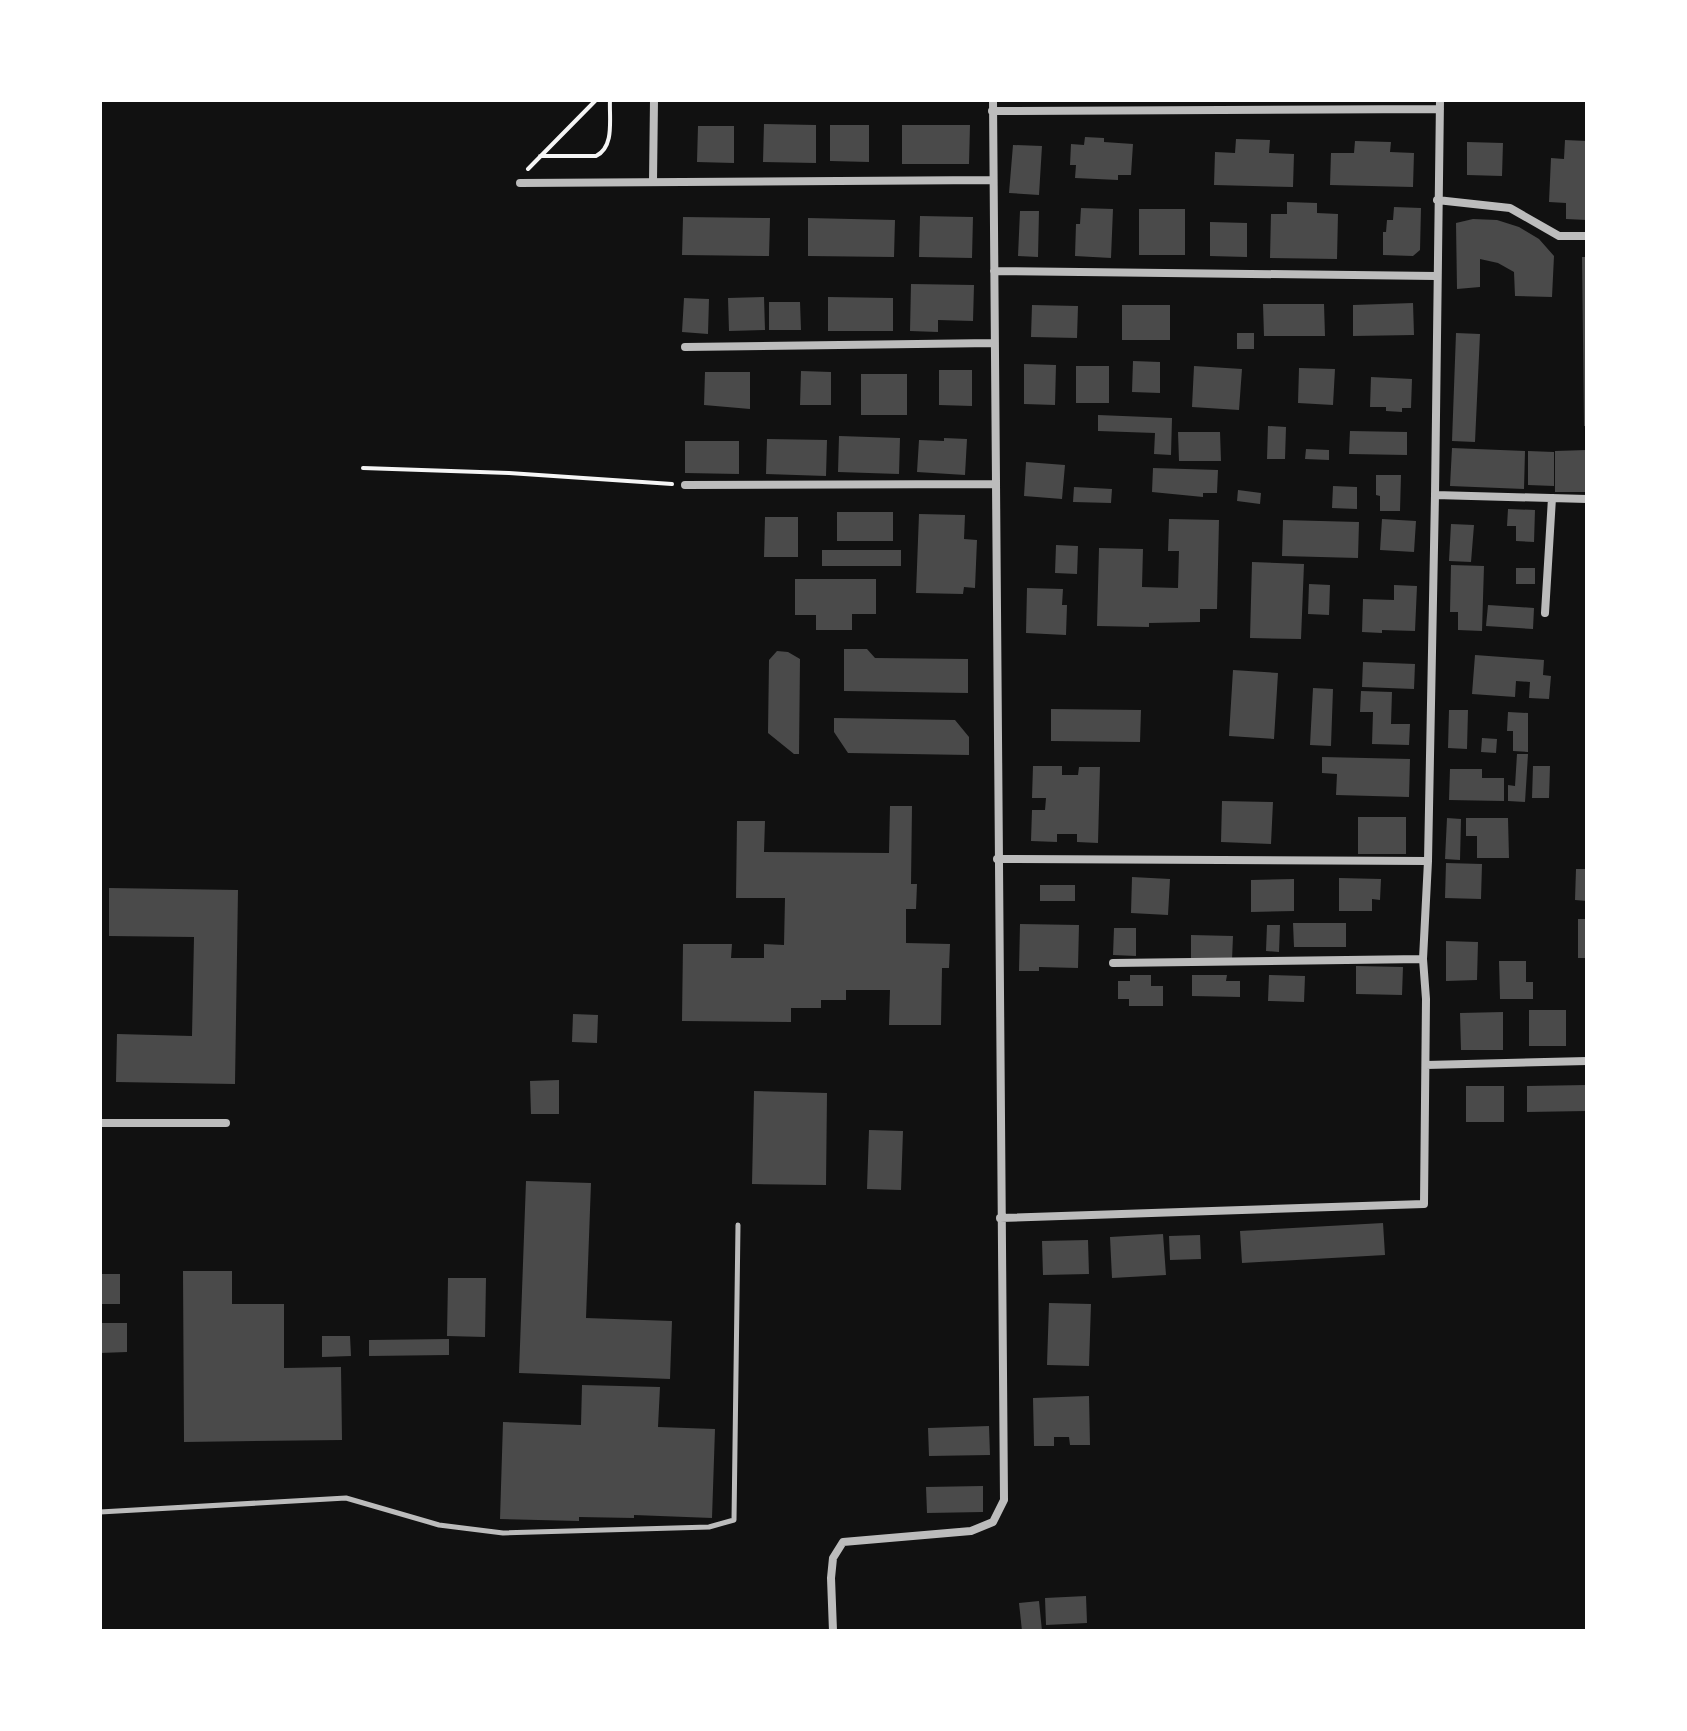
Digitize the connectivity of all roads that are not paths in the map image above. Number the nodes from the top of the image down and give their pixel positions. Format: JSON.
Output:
{"nodes":[{"id":1,"x":654,"y":100,"type":"edge"},
{"id":2,"x":993,"y":100,"type":"edge"},
{"id":3,"x":1440,"y":104,"type":"edge"},
{"id":4,"x":992,"y":111,"type":"junction"},
{"id":5,"x":992,"y":180,"type":"junction"},
{"id":6,"x":653,"y":181,"type":"junction"},
{"id":7,"x":524,"y":183,"type":"road end"},
{"id":8,"x":1437,"y":200,"type":"junction"},
{"id":9,"x":1587,"y":236,"type":"edge"},
{"id":10,"x":994,"y":271,"type":"junction"},
{"id":11,"x":1436,"y":276,"type":"junction"},
{"id":12,"x":994,"y":343,"type":"junction"},
{"id":13,"x":685,"y":347,"type":"dead end"},
{"id":14,"x":995,"y":484,"type":"junction"},
{"id":15,"x":685,"y":485,"type":"road end"},
{"id":16,"x":1435,"y":495,"type":"junction"},
{"id":17,"x":1552,"y":498,"type":"junction"},
{"id":18,"x":1587,"y":499,"type":"edge"},
{"id":19,"x":1545,"y":613,"type":"dead end"},
{"id":20,"x":997,"y":859,"type":"junction"},
{"id":21,"x":1428,"y":861,"type":"junction"},
{"id":22,"x":1423,"y":959,"type":"junction"},
{"id":23,"x":1113,"y":963,"type":"dead end"},
{"id":24,"x":1587,"y":1061,"type":"edge"},
{"id":25,"x":1426,"y":1065,"type":"junction"},
{"id":26,"x":100,"y":1123,"type":"edge"},
{"id":27,"x":226,"y":1123,"type":"dead end"},
{"id":28,"x":1000,"y":1218,"type":"junction"},
{"id":29,"x":738,"y":1225,"type":"dead end"},
{"id":30,"x":100,"y":1512,"type":"edge"},
{"id":31,"x":833,"y":1631,"type":"edge"}],
"edges":[{"from":1,"to":6,"type":"street"},
{"from":2,"to":4,"type":"street"},
{"from":3,"to":4,"type":"street"},
{"from":3,"to":8,"type":"street"},
{"from":4,"to":5,"type":"street"},
{"from":5,"to":6,"type":"street"},
{"from":5,"to":10,"type":"street"},
{"from":6,"to":7,"type":"street"},
{"from":8,"to":9,"type":"street"},
{"from":8,"to":11,"type":"street"},
{"from":10,"to":11,"type":"street"},
{"from":10,"to":12,"type":"street"},
{"from":11,"to":16,"type":"street"},
{"from":12,"to":13,"type":"street"},
{"from":12,"to":14,"type":"street"},
{"from":14,"to":15,"type":"street"},
{"from":14,"to":20,"type":"street"},
{"from":16,"to":17,"type":"street"},
{"from":16,"to":21,"type":"street"},
{"from":17,"to":18,"type":"street"},
{"from":17,"to":19,"type":"street"},
{"from":20,"to":21,"type":"street"},
{"from":20,"to":28,"type":"street"},
{"from":21,"to":22,"type":"street"},
{"from":22,"to":23,"type":"street"},
{"from":22,"to":25,"type":"street"},
{"from":24,"to":25,"type":"street"},
{"from":25,"to":28,"type":"street"},
{"from":26,"to":27,"type":"street"},
{"from":28,"to":31,"type":"street"},
{"from":29,"to":30,"type":"lane"}]}
